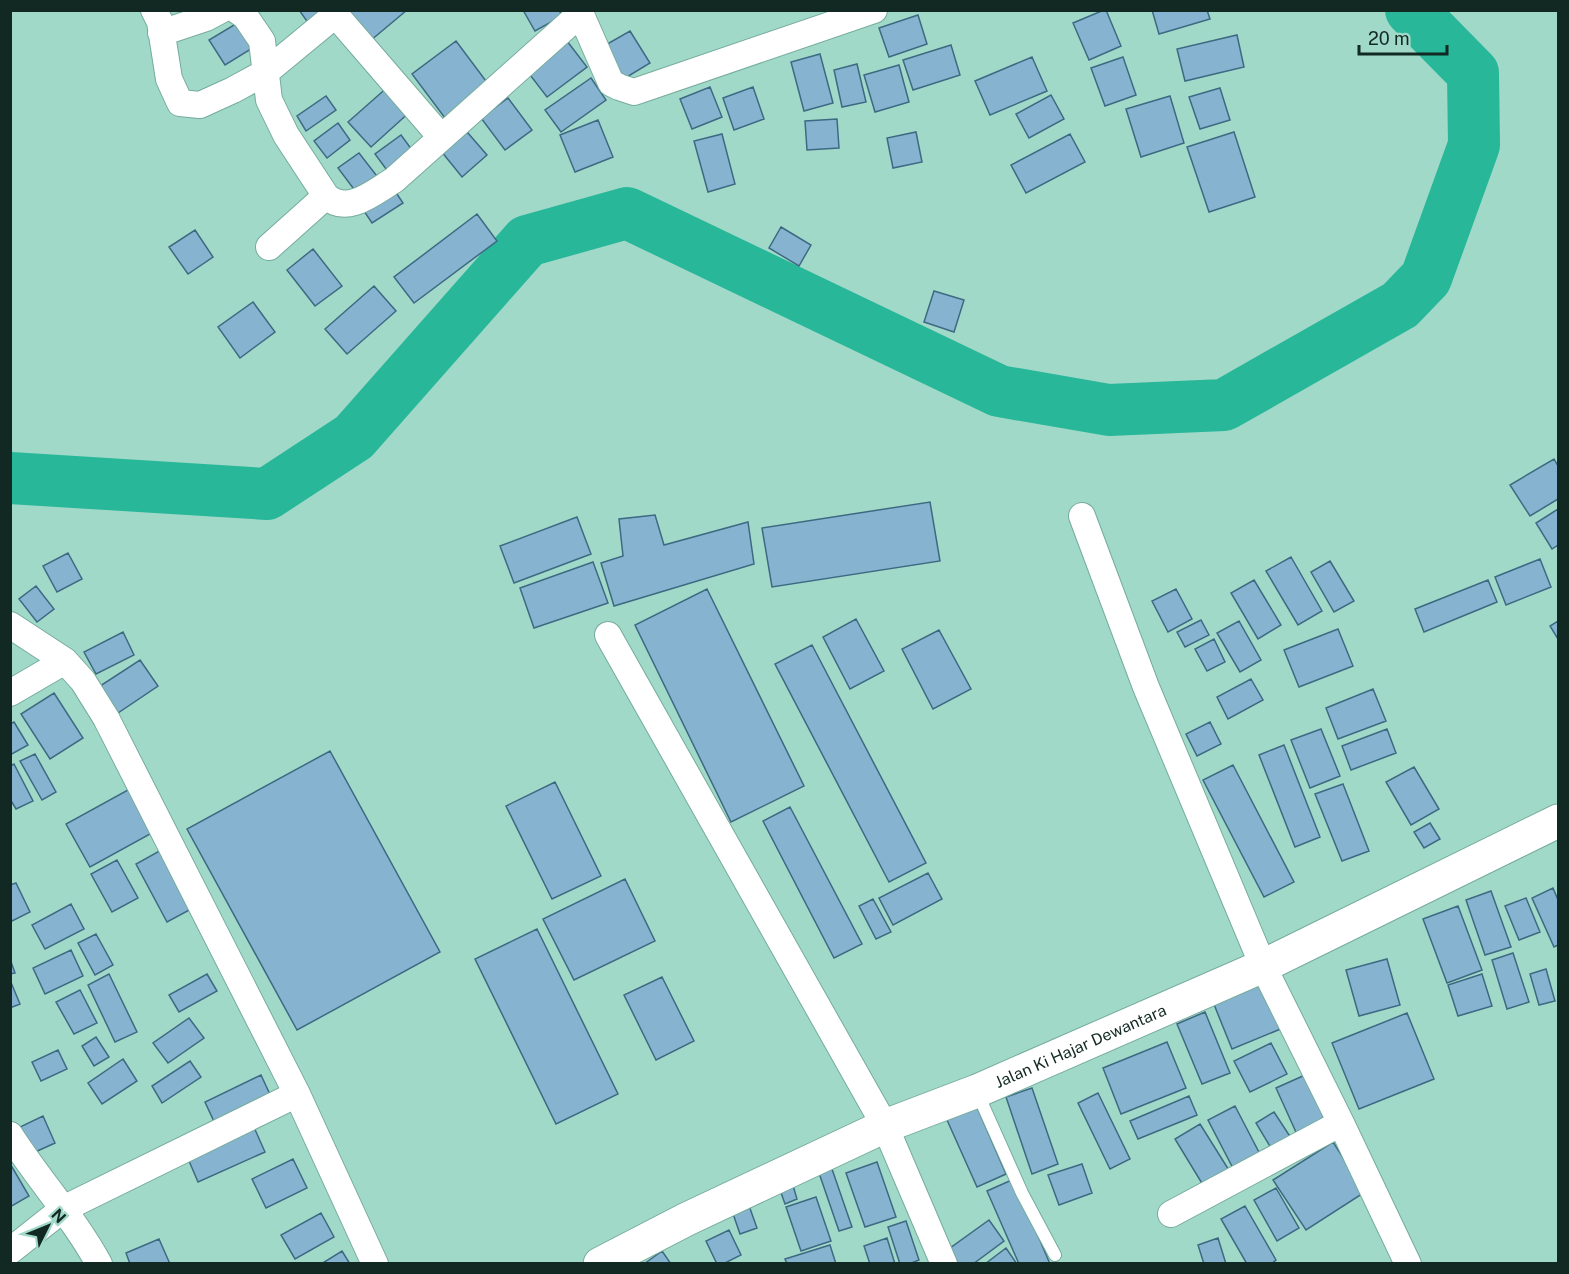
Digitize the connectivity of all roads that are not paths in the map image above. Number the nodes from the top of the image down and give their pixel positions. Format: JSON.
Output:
{"nodes":[{"id":1,"x":221,"y":10,"type":"edge"},
{"id":2,"x":236,"y":10,"type":"edge"},
{"id":3,"x":874,"y":10,"type":"edge"},
{"id":4,"x":579,"y":12,"type":"edge"},
{"id":5,"x":157,"y":22,"type":"edge"},
{"id":6,"x":266,"y":72,"type":"junction"},
{"id":7,"x":441,"y":137,"type":"junction"},
{"id":8,"x":326,"y":196,"type":"junction"},
{"id":9,"x":269,"y":247,"type":"dead end"},
{"id":10,"x":1082,"y":516,"type":"dead end"},
{"id":11,"x":10,"y":625,"type":"edge"},
{"id":12,"x":608,"y":635,"type":"dead end"},
{"id":13,"x":65,"y":661,"type":"junction"},
{"id":14,"x":10,"y":693,"type":"edge"},
{"id":15,"x":1558,"y":821,"type":"edge"},
{"id":16,"x":1263,"y":966,"type":"junction"},
{"id":17,"x":977,"y":1091,"type":"junction"},
{"id":18,"x":297,"y":1094,"type":"junction"},
{"id":19,"x":1341,"y":1123,"type":"junction"},
{"id":20,"x":885,"y":1126,"type":"junction"},
{"id":21,"x":10,"y":1135,"type":"edge"},
{"id":22,"x":63,"y":1209,"type":"junction"},
{"id":23,"x":1171,"y":1214,"type":"dead end"},
{"id":24,"x":10,"y":1251,"type":"edge"},
{"id":25,"x":1055,"y":1255,"type":"dead end"},
{"id":26,"x":99,"y":1263,"type":"edge"},
{"id":27,"x":375,"y":1263,"type":"edge"},
{"id":28,"x":600,"y":1263,"type":"edge"},
{"id":29,"x":944,"y":1263,"type":"edge"},
{"id":30,"x":1408,"y":1263,"type":"edge"}],
"edges":[{"from":1,"to":5,"type":"street"},
{"from":2,"to":6,"type":"street"},
{"from":3,"to":4,"type":"street"},
{"from":4,"to":7,"type":"street"},
{"from":5,"to":6,"type":"street"},
{"from":6,"to":7,"type":"street"},
{"from":6,"to":8,"type":"street"},
{"from":7,"to":8,"type":"street"},
{"from":8,"to":9,"type":"street"},
{"from":10,"to":16,"type":"street"},
{"from":11,"to":13,"type":"street"},
{"from":12,"to":20,"type":"street"},
{"from":13,"to":14,"type":"street"},
{"from":13,"to":18,"type":"street"},
{"from":15,"to":16,"type":"main road","name":"Jalan Ki Hajar Dewantara"},
{"from":16,"to":17,"type":"main road","name":"Jalan Ki Hajar Dewantara"},
{"from":16,"to":19,"type":"street"},
{"from":17,"to":20,"type":"main road","name":"Jalan Ki Hajar Dewantara"},
{"from":17,"to":25,"type":"lane"},
{"from":18,"to":22,"type":"street"},
{"from":18,"to":27,"type":"street"},
{"from":19,"to":23,"type":"street"},
{"from":19,"to":30,"type":"street"},
{"from":20,"to":28,"type":"main road","name":"Jalan Ki Hajar Dewantara"},
{"from":20,"to":29,"type":"street"},
{"from":21,"to":22,"type":"street"},
{"from":22,"to":24,"type":"street"},
{"from":22,"to":26,"type":"street"}]}
